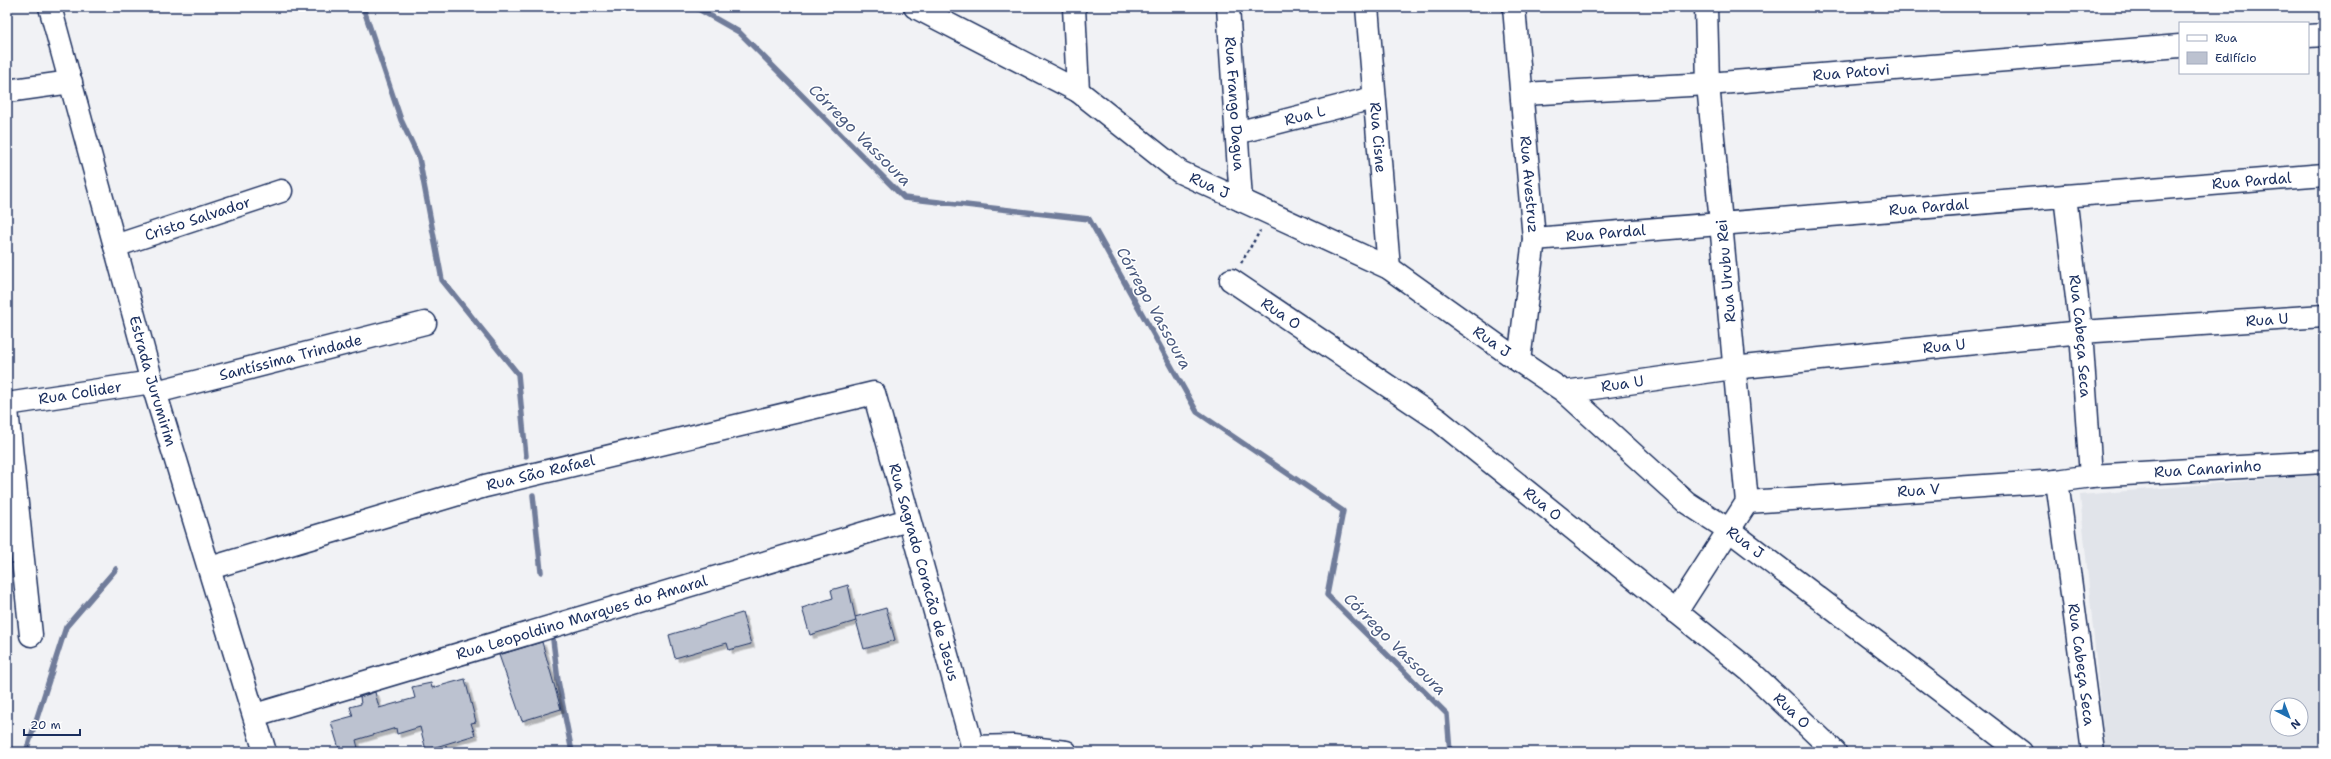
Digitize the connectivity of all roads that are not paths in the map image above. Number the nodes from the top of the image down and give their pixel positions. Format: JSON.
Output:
{"nodes":[{"id":1,"x":50,"y":7,"type":"edge"},
{"id":2,"x":1074,"y":7,"type":"edge"},
{"id":3,"x":1228,"y":7,"type":"edge"},
{"id":4,"x":1367,"y":7,"type":"edge"},
{"id":5,"x":1514,"y":7,"type":"edge"},
{"id":6,"x":1706,"y":7,"type":"edge"},
{"id":7,"x":927,"y":10,"type":"edge"},
{"id":8,"x":2324,"y":35,"type":"edge"},
{"id":9,"x":2309,"y":36,"type":"edge"},
{"id":10,"x":2179,"y":46,"type":"edge"},
{"id":11,"x":71,"y":82,"type":"junction"},
{"id":12,"x":1708,"y":84,"type":"junction"},
{"id":13,"x":7,"y":91,"type":"edge"},
{"id":14,"x":1078,"y":91,"type":"junction"},
{"id":15,"x":1523,"y":94,"type":"junction"},
{"id":16,"x":1373,"y":98,"type":"junction"},
{"id":17,"x":1236,"y":133,"type":"junction"},
{"id":18,"x":2324,"y":175,"type":"edge"},
{"id":19,"x":281,"y":191,"type":"dead end"},
{"id":20,"x":2065,"y":196,"type":"junction"},
{"id":21,"x":1241,"y":200,"type":"junction"},
{"id":22,"x":1722,"y":222,"type":"junction"},
{"id":23,"x":1534,"y":239,"type":"junction"},
{"id":24,"x":115,"y":246,"type":"junction"},
{"id":25,"x":1389,"y":268,"type":"junction"},
{"id":26,"x":1231,"y":280,"type":"road end"},
{"id":27,"x":2324,"y":316,"type":"edge"},
{"id":28,"x":425,"y":323,"type":"dead end"},
{"id":29,"x":2081,"y":332,"type":"junction"},
{"id":30,"x":1519,"y":361,"type":"junction"},
{"id":31,"x":1733,"y":368,"type":"junction"},
{"id":32,"x":154,"y":387,"type":"junction"},
{"id":33,"x":1565,"y":392,"type":"junction"},
{"id":34,"x":874,"y":393,"type":"joint"},
{"id":35,"x":7,"y":404,"type":"edge"},
{"id":36,"x":7,"y":410,"type":"edge"},
{"id":37,"x":2324,"y":462,"type":"edge"},
{"id":38,"x":2091,"y":476,"type":"junction"},
{"id":39,"x":2057,"y":481,"type":"junction"},
{"id":40,"x":1746,"y":502,"type":"junction"},
{"id":41,"x":908,"y":520,"type":"junction"},
{"id":42,"x":1729,"y":530,"type":"junction"},
{"id":43,"x":210,"y":568,"type":"junction"},
{"id":44,"x":1676,"y":612,"type":"junction"},
{"id":45,"x":31,"y":635,"type":"dead end"},
{"id":46,"x":255,"y":715,"type":"junction"},
{"id":47,"x":973,"y":750,"type":"edge"},
{"id":48,"x":265,"y":752,"type":"edge"},
{"id":49,"x":1066,"y":752,"type":"edge"},
{"id":50,"x":1836,"y":752,"type":"edge"},
{"id":51,"x":2021,"y":752,"type":"edge"},
{"id":52,"x":2092,"y":752,"type":"edge"}],
"edges":[{"from":1,"to":11,"type":"street","name":"Estrada Jurumirim"},
{"from":2,"to":14,"type":"street"},
{"from":3,"to":17,"type":"street","name":"Rua Frango Dagua"},
{"from":4,"to":16,"type":"street","name":"Rua Cisne"},
{"from":5,"to":15,"type":"street","name":"Rua Avestruz"},
{"from":6,"to":12,"type":"street","name":"Rua Urubu Rei"},
{"from":7,"to":14,"type":"street","name":"Rua J"},
{"from":8,"to":9,"type":"street"},
{"from":10,"to":12,"type":"street","name":"Rua Patovi"},
{"from":11,"to":13,"type":"street"},
{"from":11,"to":24,"type":"street","name":"Estrada Jurumirim"},
{"from":12,"to":15,"type":"street","name":"Rua Patovi"},
{"from":12,"to":22,"type":"street","name":"Rua Urubu Rei"},
{"from":14,"to":21,"type":"street","name":"Rua J"},
{"from":15,"to":23,"type":"street","name":"Rua Avestruz"},
{"from":16,"to":17,"type":"street","name":"Rua L"},
{"from":16,"to":25,"type":"street","name":"Rua Cisne"},
{"from":17,"to":21,"type":"street","name":"Rua Frango Dagua"},
{"from":18,"to":20,"type":"street","name":"Rua Pardal"},
{"from":19,"to":24,"type":"street","name":"Cristo Salvador"},
{"from":20,"to":22,"type":"street","name":"Rua Pardal"},
{"from":20,"to":29,"type":"street","name":"Rua Cabeça Seca"},
{"from":21,"to":25,"type":"street","name":"Rua J"},
{"from":22,"to":23,"type":"street","name":"Rua Pardal"},
{"from":22,"to":31,"type":"street","name":"Rua Urubu Rei"},
{"from":23,"to":30,"type":"street","name":"Rua Avestruz"},
{"from":24,"to":32,"type":"street","name":"Estrada Jurumirim"},
{"from":25,"to":30,"type":"street","name":"Rua J"},
{"from":26,"to":44,"type":"street","name":"Rua O"},
{"from":27,"to":29,"type":"street","name":"Rua U"},
{"from":28,"to":32,"type":"street","name":"Santíssima Trindade"},
{"from":29,"to":31,"type":"street","name":"Rua U"},
{"from":29,"to":38,"type":"street","name":"Rua Cabeça Seca"},
{"from":30,"to":33,"type":"street","name":"Rua J"},
{"from":31,"to":33,"type":"street","name":"Rua U"},
{"from":31,"to":40,"type":"street","name":"Rua Urubu Rei"},
{"from":32,"to":35,"type":"street","name":"Rua Colider"},
{"from":32,"to":43,"type":"street","name":"Estrada Jurumirim"},
{"from":33,"to":42,"type":"street","name":"Rua J"},
{"from":34,"to":41,"type":"street","name":"Rua Sagrado Coracão de Jesus"},
{"from":34,"to":43,"type":"street","name":"Rua São Rafael"},
{"from":36,"to":45,"type":"street"},
{"from":37,"to":38,"type":"street","name":"Rua Canarinho"},
{"from":38,"to":39,"type":"street","name":"Rua V"},
{"from":39,"to":40,"type":"street","name":"Rua V"},
{"from":39,"to":52,"type":"street","name":"Rua Cabeça Seca"},
{"from":40,"to":42,"type":"street"},
{"from":41,"to":46,"type":"street","name":"Rua Leopoldino Marques do Amaral"},
{"from":41,"to":47,"type":"street","name":"Rua Sagrado Coracão de Jesus"},
{"from":42,"to":44,"type":"street"},
{"from":42,"to":51,"type":"street","name":"Rua J"},
{"from":43,"to":46,"type":"street","name":"Estrada Jurumirim"},
{"from":44,"to":50,"type":"street","name":"Rua O"},
{"from":46,"to":48,"type":"street","name":"Estrada Jurumirim"},
{"from":47,"to":49,"type":"street"}]}
